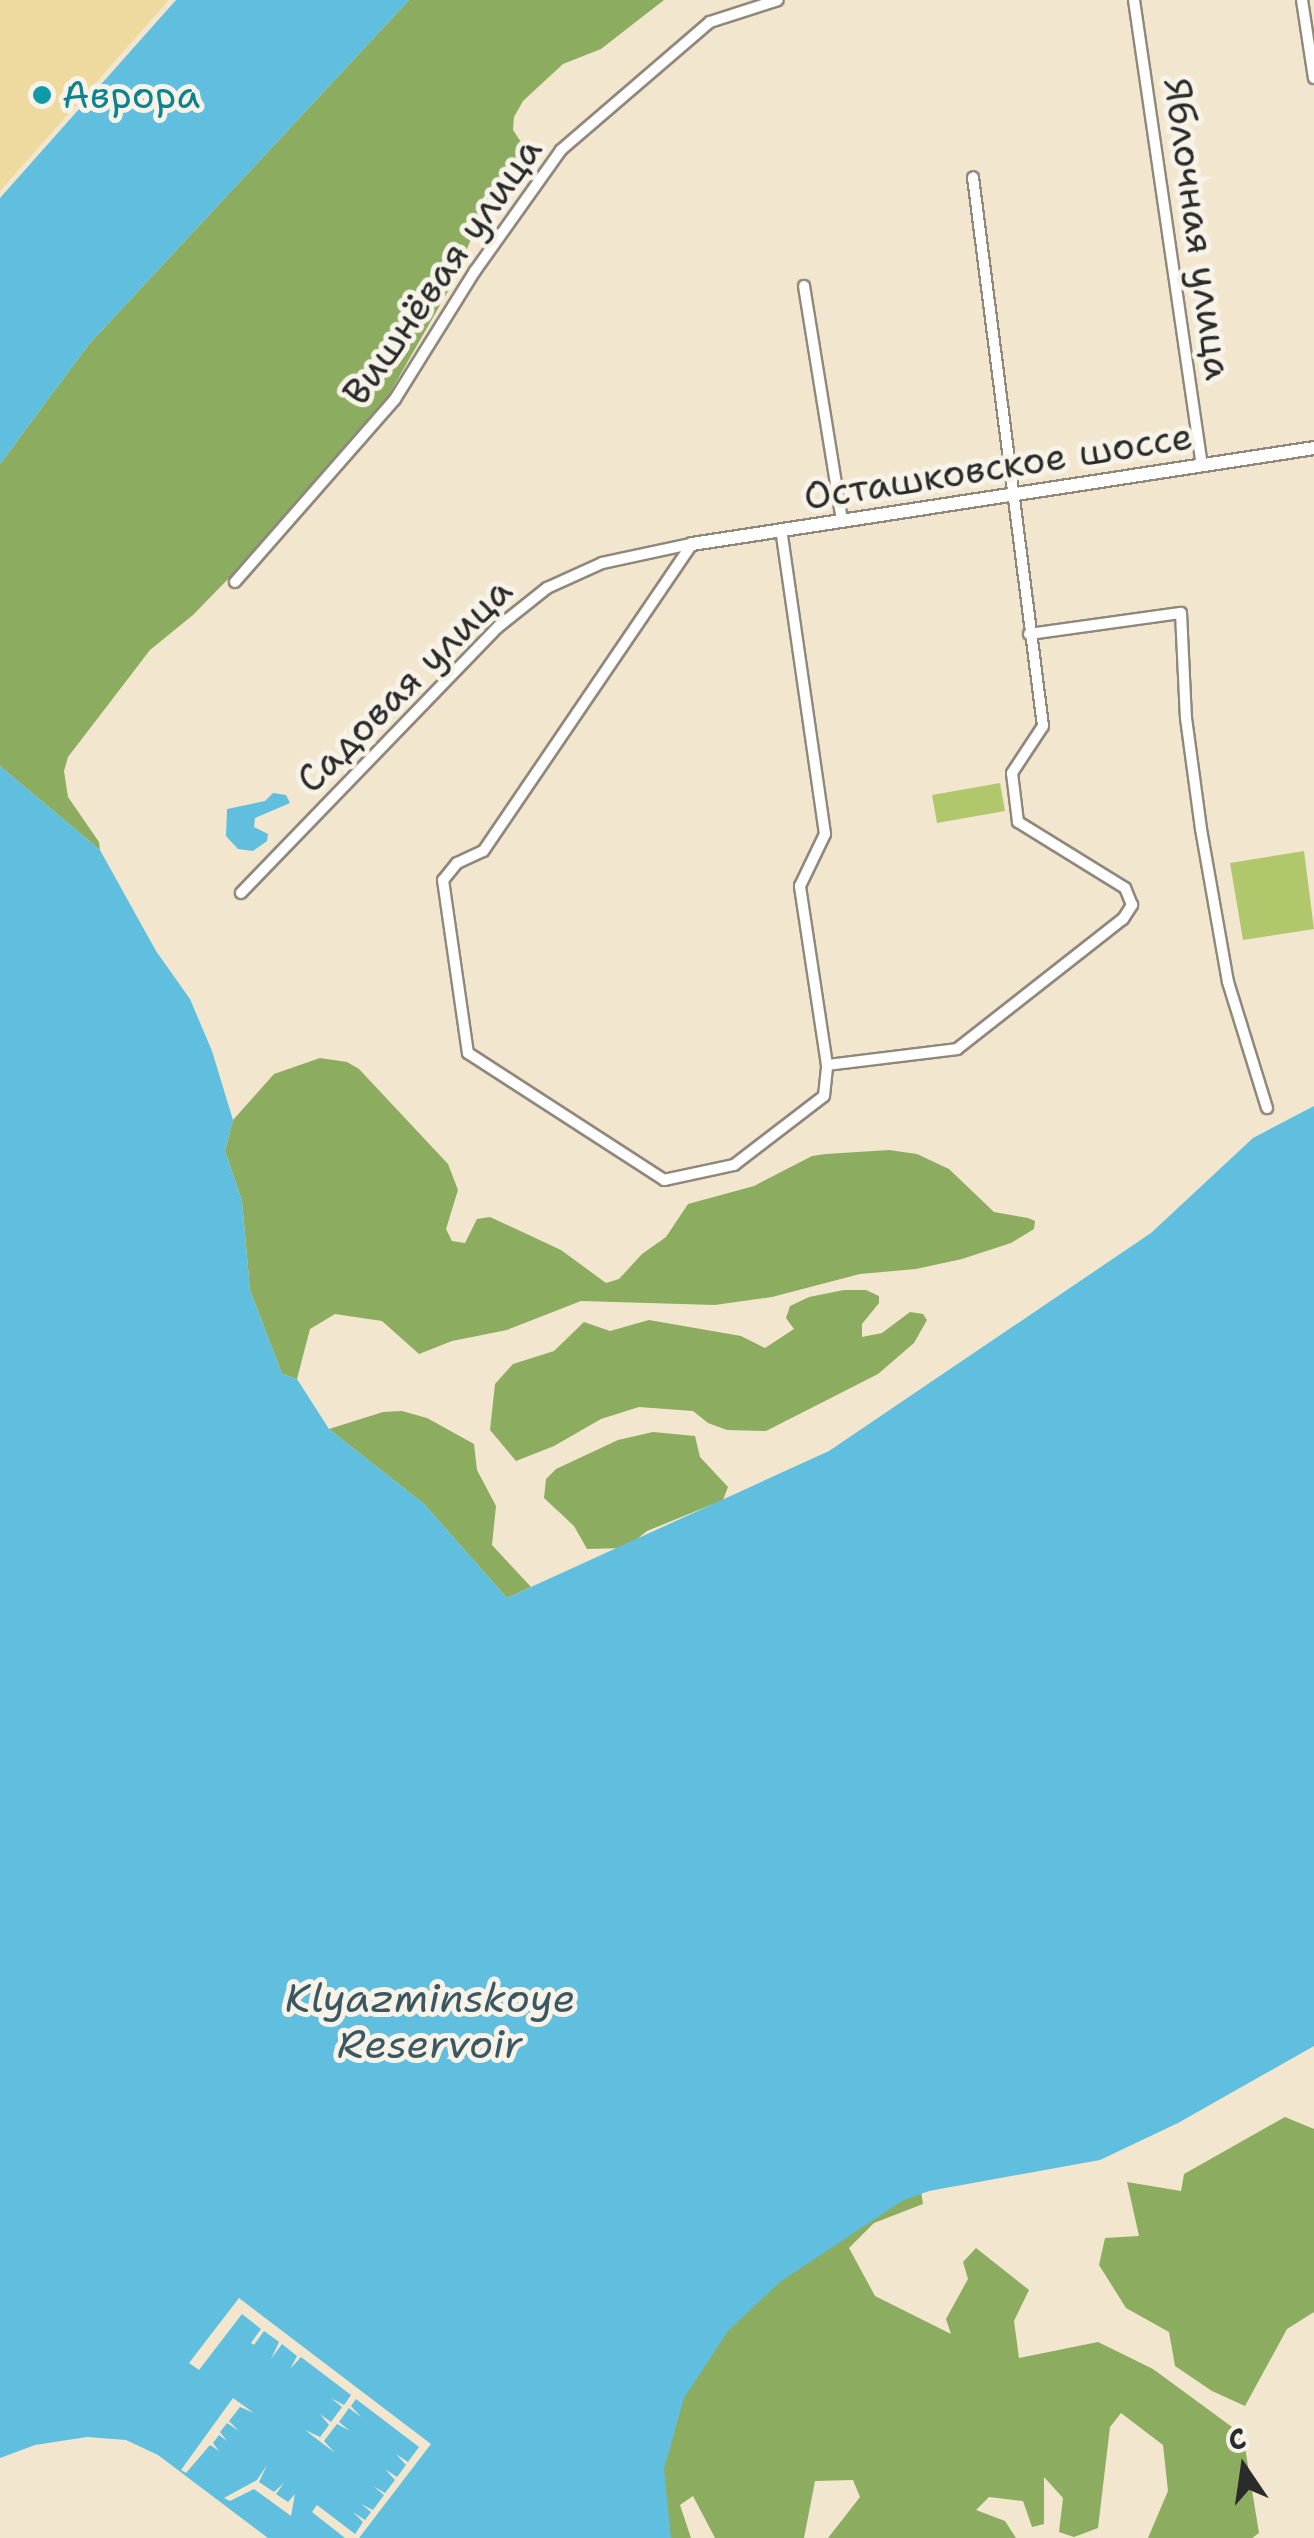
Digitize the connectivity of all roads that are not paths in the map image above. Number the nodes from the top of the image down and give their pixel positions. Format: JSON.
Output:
{"nodes":[{"id":1,"x":778,"y":0,"type":"edge"},
{"id":2,"x":1134,"y":0,"type":"edge"},
{"id":3,"x":1302,"y":0,"type":"edge"},
{"id":4,"x":1314,"y":78,"type":"edge"},
{"id":5,"x":974,"y":177,"type":"dead end"},
{"id":6,"x":804,"y":286,"type":"dead end"},
{"id":7,"x":1314,"y":448,"type":"edge"},
{"id":8,"x":1202,"y":466,"type":"junction"},
{"id":9,"x":1012,"y":496,"type":"junction"},
{"id":10,"x":842,"y":521,"type":"junction"},
{"id":11,"x":781,"y":529,"type":"junction"},
{"id":12,"x":692,"y":544,"type":"junction"},
{"id":13,"x":235,"y":582,"type":"dead end"},
{"id":14,"x":1029,"y":634,"type":"junction"},
{"id":15,"x":240,"y":893,"type":"dead end"},
{"id":16,"x":826,"y":1065,"type":"junction"},
{"id":17,"x":1267,"y":1108,"type":"dead end"}],
"edges":[{"from":1,"to":13,"type":"street","name":"Вишнёвая улица"},
{"from":2,"to":8,"type":"street","name":"Яблочная улица"},
{"from":3,"to":4,"type":"street"},
{"from":5,"to":9,"type":"street"},
{"from":6,"to":10,"type":"street"},
{"from":7,"to":8,"type":"street","name":"Осташковское шоссе"},
{"from":8,"to":9,"type":"street","name":"Осташковское шоссе"},
{"from":9,"to":10,"type":"street","name":"Осташковское шоссе"},
{"from":9,"to":14,"type":"street"},
{"from":10,"to":11,"type":"street","name":"Осташковское шоссе"},
{"from":11,"to":12,"type":"street","name":"Осташковское шоссе"},
{"from":11,"to":16,"type":"street"},
{"from":12,"to":15,"type":"street","name":"Садовая улица"},
{"from":12,"to":16,"type":"street"},
{"from":14,"to":16,"type":"street"},
{"from":14,"to":17,"type":"street"}]}
